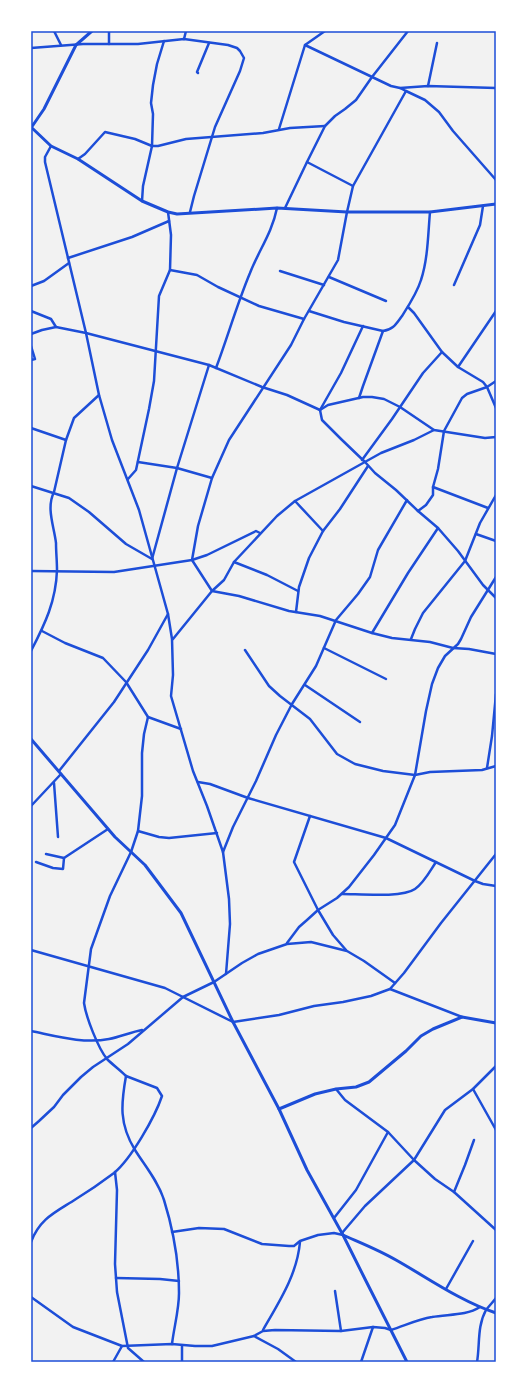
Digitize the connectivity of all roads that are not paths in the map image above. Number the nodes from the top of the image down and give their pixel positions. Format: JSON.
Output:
{"nodes":[{"id":1,"x":54,"y":31,"type":"edge"},
{"id":2,"x":92,"y":31,"type":"edge"},
{"id":3,"x":109,"y":31,"type":"edge"},
{"id":4,"x":186,"y":31,"type":"edge"},
{"id":5,"x":325,"y":31,"type":"edge"},
{"id":6,"x":408,"y":31,"type":"edge"},
{"id":7,"x":184,"y":39,"type":"junction"},
{"id":8,"x":164,"y":41,"type":"junction"},
{"id":9,"x":209,"y":43,"type":"junction"},
{"id":10,"x":437,"y":43,"type":"dead end"},
{"id":11,"x":62,"y":45,"type":"junction"},
{"id":12,"x":76,"y":45,"type":"junction"},
{"id":13,"x":109,"y":45,"type":"junction"},
{"id":14,"x":304,"y":45,"type":"junction"},
{"id":15,"x":31,"y":48,"type":"edge"},
{"id":16,"x":198,"y":74,"type":"dead end"},
{"id":17,"x":372,"y":77,"type":"junction"},
{"id":18,"x":428,"y":86,"type":"junction"},
{"id":19,"x":400,"y":88,"type":"junction"},
{"id":20,"x":496,"y":88,"type":"edge"},
{"id":21,"x":406,"y":91,"type":"junction"},
{"id":22,"x":326,"y":126,"type":"junction"},
{"id":23,"x":31,"y":127,"type":"edge"},
{"id":24,"x":279,"y":129,"type":"junction"},
{"id":25,"x":212,"y":136,"type":"junction"},
{"id":26,"x":51,"y":146,"type":"junction"},
{"id":27,"x":152,"y":146,"type":"junction"},
{"id":28,"x":78,"y":158,"type":"junction"},
{"id":29,"x":307,"y":162,"type":"junction"},
{"id":30,"x":496,"y":180,"type":"edge"},
{"id":31,"x":353,"y":186,"type":"junction"},
{"id":32,"x":142,"y":201,"type":"junction"},
{"id":33,"x":496,"y":204,"type":"edge"},
{"id":34,"x":483,"y":206,"type":"junction"},
{"id":35,"x":277,"y":208,"type":"junction"},
{"id":36,"x":285,"y":208,"type":"junction"},
{"id":37,"x":168,"y":212,"type":"junction"},
{"id":38,"x":190,"y":212,"type":"junction"},
{"id":39,"x":347,"y":212,"type":"junction"},
{"id":40,"x":430,"y":212,"type":"junction"},
{"id":41,"x":169,"y":221,"type":"junction"},
{"id":42,"x":68,"y":258,"type":"junction"},
{"id":43,"x":69,"y":263,"type":"junction"},
{"id":44,"x":170,"y":270,"type":"junction"},
{"id":45,"x":280,"y":271,"type":"dead end"},
{"id":46,"x":329,"y":277,"type":"junction"},
{"id":47,"x":324,"y":285,"type":"junction"},
{"id":48,"x":454,"y":285,"type":"dead end"},
{"id":49,"x":31,"y":286,"type":"edge"},
{"id":50,"x":241,"y":298,"type":"junction"},
{"id":51,"x":386,"y":302,"type":"dead end"},
{"id":52,"x":408,"y":307,"type":"junction"},
{"id":53,"x":31,"y":311,"type":"edge"},
{"id":54,"x":309,"y":311,"type":"junction"},
{"id":55,"x":496,"y":312,"type":"edge"},
{"id":56,"x":304,"y":319,"type":"junction"},
{"id":57,"x":363,"y":326,"type":"junction"},
{"id":58,"x":56,"y":327,"type":"junction"},
{"id":59,"x":383,"y":331,"type":"junction"},
{"id":60,"x":86,"y":333,"type":"junction"},
{"id":61,"x":31,"y":334,"type":"edge"},
{"id":62,"x":31,"y":346,"type":"edge"},
{"id":63,"x":155,"y":350,"type":"junction"},
{"id":64,"x":442,"y":352,"type":"junction"},
{"id":65,"x":31,"y":360,"type":"edge"},
{"id":66,"x":210,"y":365,"type":"junction"},
{"id":67,"x":458,"y":367,"type":"junction"},
{"id":68,"x":216,"y":368,"type":"junction"},
{"id":69,"x":496,"y":381,"type":"edge"},
{"id":70,"x":262,"y":387,"type":"junction"},
{"id":71,"x":487,"y":388,"type":"junction"},
{"id":72,"x":100,"y":395,"type":"junction"},
{"id":73,"x":359,"y":398,"type":"junction"},
{"id":74,"x":400,"y":407,"type":"junction"},
{"id":75,"x":496,"y":408,"type":"edge"},
{"id":76,"x":320,"y":410,"type":"junction"},
{"id":77,"x":31,"y":428,"type":"edge"},
{"id":78,"x":434,"y":430,"type":"junction"},
{"id":79,"x":444,"y":431,"type":"junction"},
{"id":80,"x":496,"y":437,"type":"edge"},
{"id":81,"x":66,"y":440,"type":"junction"},
{"id":82,"x":364,"y":461,"type":"junction"},
{"id":83,"x":138,"y":462,"type":"junction"},
{"id":84,"x":368,"y":466,"type":"junction"},
{"id":85,"x":177,"y":468,"type":"junction"},
{"id":86,"x":212,"y":478,"type":"junction"},
{"id":87,"x":128,"y":479,"type":"junction"},
{"id":88,"x":31,"y":486,"type":"edge"},
{"id":89,"x":434,"y":487,"type":"junction"},
{"id":90,"x":54,"y":492,"type":"junction"},
{"id":91,"x":496,"y":495,"type":"edge"},
{"id":92,"x":407,"y":500,"type":"junction"},
{"id":93,"x":295,"y":501,"type":"junction"},
{"id":94,"x":488,"y":508,"type":"junction"},
{"id":95,"x":418,"y":511,"type":"junction"},
{"id":96,"x":438,"y":528,"type":"junction"},
{"id":97,"x":323,"y":531,"type":"junction"},
{"id":98,"x":260,"y":533,"type":"junction"},
{"id":99,"x":476,"y":534,"type":"junction"},
{"id":100,"x":496,"y":541,"type":"edge"},
{"id":101,"x":152,"y":559,"type":"junction"},
{"id":102,"x":192,"y":560,"type":"junction"},
{"id":103,"x":465,"y":561,"type":"junction"},
{"id":104,"x":234,"y":562,"type":"junction"},
{"id":105,"x":154,"y":565,"type":"junction"},
{"id":106,"x":56,"y":570,"type":"junction"},
{"id":107,"x":31,"y":571,"type":"edge"},
{"id":108,"x":496,"y":577,"type":"edge"},
{"id":109,"x":488,"y":590,"type":"junction"},
{"id":110,"x":212,"y":591,"type":"junction"},
{"id":111,"x":298,"y":591,"type":"junction"},
{"id":112,"x":496,"y":598,"type":"edge"},
{"id":113,"x":296,"y":612,"type":"junction"},
{"id":114,"x":168,"y":614,"type":"junction"},
{"id":115,"x":336,"y":620,"type":"junction"},
{"id":116,"x":42,"y":631,"type":"junction"},
{"id":117,"x":372,"y":633,"type":"junction"},
{"id":118,"x":172,"y":639,"type":"junction"},
{"id":119,"x":411,"y":639,"type":"junction"},
{"id":120,"x":324,"y":648,"type":"junction"},
{"id":121,"x":453,"y":648,"type":"junction"},
{"id":122,"x":245,"y":650,"type":"dead end"},
{"id":123,"x":31,"y":651,"type":"edge"},
{"id":124,"x":496,"y":654,"type":"edge"},
{"id":125,"x":386,"y":679,"type":"dead end"},
{"id":126,"x":126,"y":682,"type":"junction"},
{"id":127,"x":305,"y":685,"type":"junction"},
{"id":128,"x":496,"y":694,"type":"edge"},
{"id":129,"x":292,"y":704,"type":"junction"},
{"id":130,"x":148,"y":717,"type":"junction"},
{"id":131,"x":360,"y":722,"type":"dead end"},
{"id":132,"x":181,"y":729,"type":"junction"},
{"id":133,"x":31,"y":739,"type":"edge"},
{"id":134,"x":496,"y":766,"type":"edge"},
{"id":135,"x":487,"y":768,"type":"junction"},
{"id":136,"x":60,"y":772,"type":"junction"},
{"id":137,"x":415,"y":775,"type":"junction"},
{"id":138,"x":197,"y":782,"type":"junction"},
{"id":139,"x":54,"y":783,"type":"junction"},
{"id":140,"x":248,"y":798,"type":"junction"},
{"id":141,"x":31,"y":806,"type":"edge"},
{"id":142,"x":310,"y":816,"type":"junction"},
{"id":143,"x":108,"y":829,"type":"junction"},
{"id":144,"x":138,"y":831,"type":"junction"},
{"id":145,"x":217,"y":833,"type":"junction"},
{"id":146,"x":58,"y":837,"type":"dead end"},
{"id":147,"x":386,"y":838,"type":"junction"},
{"id":148,"x":131,"y":852,"type":"junction"},
{"id":149,"x":223,"y":852,"type":"junction"},
{"id":150,"x":46,"y":854,"type":"dead end"},
{"id":151,"x":496,"y":854,"type":"edge"},
{"id":152,"x":64,"y":858,"type":"junction"},
{"id":153,"x":36,"y":862,"type":"dead end"},
{"id":154,"x":436,"y":862,"type":"junction"},
{"id":155,"x":475,"y":880,"type":"junction"},
{"id":156,"x":496,"y":886,"type":"edge"},
{"id":157,"x":341,"y":894,"type":"junction"},
{"id":158,"x":318,"y":910,"type":"junction"},
{"id":159,"x":287,"y":944,"type":"junction"},
{"id":160,"x":31,"y":950,"type":"edge"},
{"id":161,"x":347,"y":951,"type":"junction"},
{"id":162,"x":89,"y":966,"type":"junction"},
{"id":163,"x":226,"y":974,"type":"junction"},
{"id":164,"x":214,"y":982,"type":"junction"},
{"id":165,"x":395,"y":983,"type":"junction"},
{"id":166,"x":390,"y":989,"type":"junction"},
{"id":167,"x":183,"y":997,"type":"junction"},
{"id":168,"x":462,"y":1016,"type":"junction"},
{"id":169,"x":233,"y":1022,"type":"junction"},
{"id":170,"x":496,"y":1022,"type":"edge"},
{"id":171,"x":144,"y":1030,"type":"junction"},
{"id":172,"x":31,"y":1031,"type":"edge"},
{"id":173,"x":97,"y":1040,"type":"junction"},
{"id":174,"x":107,"y":1058,"type":"junction"},
{"id":175,"x":496,"y":1066,"type":"edge"},
{"id":176,"x":126,"y":1076,"type":"junction"},
{"id":177,"x":336,"y":1089,"type":"junction"},
{"id":178,"x":473,"y":1089,"type":"junction"},
{"id":179,"x":279,"y":1109,"type":"junction"},
{"id":180,"x":31,"y":1128,"type":"edge"},
{"id":181,"x":496,"y":1130,"type":"edge"},
{"id":182,"x":388,"y":1132,"type":"junction"},
{"id":183,"x":474,"y":1140,"type":"dead end"},
{"id":184,"x":134,"y":1149,"type":"junction"},
{"id":185,"x":414,"y":1160,"type":"junction"},
{"id":186,"x":115,"y":1172,"type":"junction"},
{"id":187,"x":454,"y":1192,"type":"junction"},
{"id":188,"x":334,"y":1218,"type":"junction"},
{"id":189,"x":496,"y":1230,"type":"edge"},
{"id":190,"x":172,"y":1232,"type":"junction"},
{"id":191,"x":343,"y":1234,"type":"junction"},
{"id":192,"x":473,"y":1240,"type":"dead end"},
{"id":193,"x":300,"y":1241,"type":"junction"},
{"id":194,"x":31,"y":1242,"type":"edge"},
{"id":195,"x":116,"y":1278,"type":"junction"},
{"id":196,"x":179,"y":1281,"type":"junction"},
{"id":197,"x":446,"y":1289,"type":"junction"},
{"id":198,"x":335,"y":1291,"type":"dead end"},
{"id":199,"x":31,"y":1297,"type":"edge"},
{"id":200,"x":496,"y":1298,"type":"edge"},
{"id":201,"x":481,"y":1307,"type":"junction"},
{"id":202,"x":486,"y":1310,"type":"junction"},
{"id":203,"x":496,"y":1313,"type":"edge"},
{"id":204,"x":373,"y":1327,"type":"junction"},
{"id":205,"x":390,"y":1330,"type":"junction"},
{"id":206,"x":263,"y":1331,"type":"junction"},
{"id":207,"x":341,"y":1331,"type":"junction"},
{"id":208,"x":254,"y":1336,"type":"junction"},
{"id":209,"x":172,"y":1344,"type":"junction"},
{"id":210,"x":122,"y":1346,"type":"junction"},
{"id":211,"x":128,"y":1346,"type":"junction"},
{"id":212,"x":182,"y":1346,"type":"junction"},
{"id":213,"x":113,"y":1362,"type":"edge"},
{"id":214,"x":144,"y":1362,"type":"edge"},
{"id":215,"x":182,"y":1362,"type":"edge"},
{"id":216,"x":296,"y":1362,"type":"edge"},
{"id":217,"x":361,"y":1362,"type":"edge"},
{"id":218,"x":407,"y":1362,"type":"edge"},
{"id":219,"x":477,"y":1362,"type":"edge"}],
"edges":[{"from":1,"to":11,"type":"street"},
{"from":2,"to":12,"type":"street"},
{"from":3,"to":13,"type":"street"},
{"from":4,"to":7,"type":"street"},
{"from":5,"to":14,"type":"street"},
{"from":6,"to":17,"type":"street"},
{"from":7,"to":8,"type":"street"},
{"from":7,"to":9,"type":"street"},
{"from":8,"to":13,"type":"street"},
{"from":8,"to":27,"type":"street"},
{"from":9,"to":16,"type":"street"},
{"from":9,"to":25,"type":"street"},
{"from":10,"to":18,"type":"street"},
{"from":11,"to":12,"type":"street"},
{"from":11,"to":15,"type":"street"},
{"from":12,"to":13,"type":"street"},
{"from":12,"to":23,"type":"street"},
{"from":14,"to":17,"type":"street"},
{"from":14,"to":24,"type":"street"},
{"from":17,"to":19,"type":"street"},
{"from":17,"to":22,"type":"street"},
{"from":18,"to":19,"type":"street"},
{"from":18,"to":20,"type":"street"},
{"from":19,"to":21,"type":"street"},
{"from":21,"to":30,"type":"street"},
{"from":21,"to":31,"type":"street"},
{"from":22,"to":24,"type":"street"},
{"from":22,"to":29,"type":"street"},
{"from":23,"to":26,"type":"street"},
{"from":24,"to":25,"type":"street"},
{"from":25,"to":27,"type":"street"},
{"from":25,"to":38,"type":"street"},
{"from":26,"to":28,"type":"street"},
{"from":26,"to":42,"type":"street"},
{"from":27,"to":28,"type":"street"},
{"from":27,"to":32,"type":"street"},
{"from":28,"to":32,"type":"street"},
{"from":29,"to":31,"type":"street"},
{"from":29,"to":36,"type":"street"},
{"from":31,"to":39,"type":"street"},
{"from":32,"to":37,"type":"street"},
{"from":33,"to":34,"type":"street"},
{"from":34,"to":40,"type":"street"},
{"from":34,"to":48,"type":"street"},
{"from":35,"to":36,"type":"street"},
{"from":35,"to":38,"type":"street"},
{"from":35,"to":50,"type":"street"},
{"from":36,"to":39,"type":"street"},
{"from":37,"to":38,"type":"street"},
{"from":37,"to":41,"type":"street"},
{"from":39,"to":40,"type":"street"},
{"from":39,"to":46,"type":"street"},
{"from":40,"to":52,"type":"street"},
{"from":41,"to":42,"type":"street"},
{"from":41,"to":44,"type":"street"},
{"from":42,"to":43,"type":"street"},
{"from":43,"to":49,"type":"street"},
{"from":43,"to":60,"type":"street"},
{"from":44,"to":50,"type":"street"},
{"from":44,"to":63,"type":"street"},
{"from":45,"to":47,"type":"street"},
{"from":46,"to":47,"type":"street"},
{"from":46,"to":51,"type":"street"},
{"from":47,"to":54,"type":"street"},
{"from":50,"to":56,"type":"street"},
{"from":50,"to":68,"type":"street"},
{"from":52,"to":59,"type":"street"},
{"from":52,"to":64,"type":"street"},
{"from":53,"to":58,"type":"street"},
{"from":54,"to":56,"type":"street"},
{"from":54,"to":57,"type":"street"},
{"from":55,"to":67,"type":"street"},
{"from":56,"to":70,"type":"street"},
{"from":57,"to":59,"type":"street"},
{"from":57,"to":76,"type":"street"},
{"from":58,"to":60,"type":"street"},
{"from":58,"to":61,"type":"street"},
{"from":59,"to":73,"type":"street"},
{"from":60,"to":63,"type":"street"},
{"from":60,"to":72,"type":"street"},
{"from":62,"to":65,"type":"street"},
{"from":63,"to":66,"type":"street"},
{"from":63,"to":83,"type":"street"},
{"from":64,"to":67,"type":"street"},
{"from":64,"to":74,"type":"street"},
{"from":66,"to":68,"type":"street"},
{"from":66,"to":85,"type":"street"},
{"from":67,"to":71,"type":"street"},
{"from":68,"to":70,"type":"street"},
{"from":69,"to":71,"type":"street"},
{"from":70,"to":76,"type":"street"},
{"from":70,"to":86,"type":"street"},
{"from":71,"to":75,"type":"street"},
{"from":71,"to":79,"type":"street"},
{"from":72,"to":81,"type":"street"},
{"from":72,"to":87,"type":"street"},
{"from":73,"to":74,"type":"street"},
{"from":73,"to":76,"type":"street"},
{"from":74,"to":78,"type":"street"},
{"from":74,"to":82,"type":"street"},
{"from":76,"to":82,"type":"street"},
{"from":77,"to":81,"type":"street"},
{"from":78,"to":79,"type":"street"},
{"from":78,"to":82,"type":"street"},
{"from":79,"to":80,"type":"street"},
{"from":79,"to":89,"type":"street"},
{"from":81,"to":90,"type":"street"},
{"from":82,"to":84,"type":"street"},
{"from":82,"to":93,"type":"street"},
{"from":83,"to":85,"type":"street"},
{"from":83,"to":87,"type":"street"},
{"from":84,"to":92,"type":"street"},
{"from":84,"to":97,"type":"street"},
{"from":85,"to":86,"type":"street"},
{"from":85,"to":101,"type":"street"},
{"from":86,"to":102,"type":"street"},
{"from":87,"to":101,"type":"street"},
{"from":88,"to":90,"type":"street"},
{"from":89,"to":94,"type":"street"},
{"from":89,"to":95,"type":"street"},
{"from":90,"to":101,"type":"street"},
{"from":90,"to":106,"type":"street"},
{"from":91,"to":94,"type":"street"},
{"from":92,"to":95,"type":"street"},
{"from":92,"to":115,"type":"street"},
{"from":93,"to":97,"type":"street"},
{"from":93,"to":98,"type":"street"},
{"from":94,"to":99,"type":"street"},
{"from":95,"to":96,"type":"street"},
{"from":96,"to":103,"type":"street"},
{"from":96,"to":117,"type":"street"},
{"from":97,"to":111,"type":"street"},
{"from":98,"to":102,"type":"street"},
{"from":98,"to":104,"type":"street"},
{"from":99,"to":100,"type":"street"},
{"from":99,"to":103,"type":"street"},
{"from":101,"to":105,"type":"street"},
{"from":102,"to":105,"type":"street"},
{"from":102,"to":110,"type":"street"},
{"from":103,"to":109,"type":"street"},
{"from":103,"to":119,"type":"street"},
{"from":104,"to":110,"type":"street"},
{"from":104,"to":111,"type":"street"},
{"from":105,"to":106,"type":"street"},
{"from":105,"to":114,"type":"street"},
{"from":106,"to":107,"type":"street"},
{"from":106,"to":116,"type":"street"},
{"from":108,"to":109,"type":"street"},
{"from":109,"to":112,"type":"street"},
{"from":109,"to":121,"type":"street"},
{"from":110,"to":113,"type":"street"},
{"from":110,"to":118,"type":"street"},
{"from":111,"to":113,"type":"street"},
{"from":113,"to":115,"type":"street"},
{"from":114,"to":118,"type":"street"},
{"from":114,"to":126,"type":"street"},
{"from":115,"to":117,"type":"street"},
{"from":115,"to":120,"type":"street"},
{"from":116,"to":123,"type":"street"},
{"from":116,"to":126,"type":"street"},
{"from":117,"to":119,"type":"street"},
{"from":118,"to":132,"type":"street"},
{"from":119,"to":121,"type":"street"},
{"from":120,"to":125,"type":"street"},
{"from":120,"to":127,"type":"street"},
{"from":121,"to":124,"type":"street"},
{"from":121,"to":137,"type":"street"},
{"from":122,"to":129,"type":"street"},
{"from":126,"to":130,"type":"street"},
{"from":126,"to":136,"type":"street"},
{"from":127,"to":129,"type":"street"},
{"from":127,"to":131,"type":"street"},
{"from":128,"to":135,"type":"street"},
{"from":129,"to":137,"type":"street"},
{"from":129,"to":140,"type":"street"},
{"from":130,"to":132,"type":"street"},
{"from":130,"to":144,"type":"street"},
{"from":132,"to":138,"type":"street"},
{"from":133,"to":136,"type":"street"},
{"from":134,"to":135,"type":"street"},
{"from":135,"to":137,"type":"street"},
{"from":136,"to":139,"type":"street"},
{"from":136,"to":143,"type":"street"},
{"from":137,"to":147,"type":"street"},
{"from":138,"to":140,"type":"street"},
{"from":138,"to":145,"type":"street"},
{"from":139,"to":141,"type":"street"},
{"from":139,"to":146,"type":"street"},
{"from":140,"to":142,"type":"street"},
{"from":140,"to":149,"type":"street"},
{"from":142,"to":147,"type":"street"},
{"from":142,"to":158,"type":"street"},
{"from":143,"to":148,"type":"street"},
{"from":143,"to":152,"type":"street"},
{"from":144,"to":145,"type":"street"},
{"from":144,"to":148,"type":"street"},
{"from":145,"to":149,"type":"street"},
{"from":147,"to":154,"type":"street"},
{"from":147,"to":157,"type":"street"},
{"from":148,"to":162,"type":"street"},
{"from":148,"to":164,"type":"street"},
{"from":149,"to":163,"type":"street"},
{"from":150,"to":152,"type":"street"},
{"from":151,"to":155,"type":"street"},
{"from":152,"to":153,"type":"street"},
{"from":154,"to":155,"type":"street"},
{"from":154,"to":157,"type":"street"},
{"from":155,"to":156,"type":"street"},
{"from":155,"to":165,"type":"street"},
{"from":157,"to":158,"type":"street"},
{"from":158,"to":159,"type":"street"},
{"from":158,"to":161,"type":"street"},
{"from":159,"to":161,"type":"street"},
{"from":159,"to":163,"type":"street"},
{"from":160,"to":162,"type":"street"},
{"from":161,"to":165,"type":"street"},
{"from":162,"to":167,"type":"street"},
{"from":162,"to":173,"type":"street"},
{"from":163,"to":164,"type":"street"},
{"from":164,"to":167,"type":"street"},
{"from":164,"to":169,"type":"street"},
{"from":165,"to":166,"type":"street"},
{"from":166,"to":168,"type":"street"},
{"from":166,"to":169,"type":"street"},
{"from":167,"to":169,"type":"street"},
{"from":167,"to":171,"type":"street"},
{"from":168,"to":170,"type":"street"},
{"from":168,"to":177,"type":"street"},
{"from":169,"to":179,"type":"street"},
{"from":171,"to":173,"type":"street"},
{"from":171,"to":174,"type":"street"},
{"from":172,"to":173,"type":"street"},
{"from":173,"to":174,"type":"street"},
{"from":174,"to":176,"type":"street"},
{"from":174,"to":180,"type":"street"},
{"from":175,"to":178,"type":"street"},
{"from":176,"to":184,"type":"street"},
{"from":176,"to":184,"type":"street"},
{"from":177,"to":179,"type":"street"},
{"from":177,"to":182,"type":"street"},
{"from":178,"to":181,"type":"street"},
{"from":178,"to":185,"type":"street"},
{"from":179,"to":188,"type":"street"},
{"from":182,"to":185,"type":"street"},
{"from":182,"to":188,"type":"street"},
{"from":183,"to":187,"type":"street"},
{"from":184,"to":186,"type":"street"},
{"from":184,"to":190,"type":"street"},
{"from":185,"to":187,"type":"street"},
{"from":185,"to":191,"type":"street"},
{"from":186,"to":194,"type":"street"},
{"from":186,"to":195,"type":"street"},
{"from":187,"to":189,"type":"street"},
{"from":188,"to":191,"type":"street"},
{"from":190,"to":193,"type":"street"},
{"from":190,"to":196,"type":"street"},
{"from":191,"to":193,"type":"street"},
{"from":191,"to":197,"type":"street"},
{"from":191,"to":205,"type":"street"},
{"from":192,"to":197,"type":"street"},
{"from":193,"to":206,"type":"street"},
{"from":195,"to":196,"type":"street"},
{"from":195,"to":211,"type":"street"},
{"from":196,"to":209,"type":"street"},
{"from":197,"to":201,"type":"street"},
{"from":198,"to":207,"type":"street"},
{"from":199,"to":210,"type":"street"},
{"from":200,"to":202,"type":"street"},
{"from":201,"to":202,"type":"street"},
{"from":201,"to":205,"type":"street"},
{"from":202,"to":203,"type":"street"},
{"from":202,"to":219,"type":"street"},
{"from":204,"to":205,"type":"street"},
{"from":204,"to":207,"type":"street"},
{"from":204,"to":217,"type":"street"},
{"from":205,"to":218,"type":"street"},
{"from":206,"to":207,"type":"street"},
{"from":206,"to":208,"type":"street"},
{"from":208,"to":212,"type":"street"},
{"from":208,"to":216,"type":"street"},
{"from":209,"to":211,"type":"street"},
{"from":209,"to":212,"type":"street"},
{"from":210,"to":211,"type":"street"},
{"from":210,"to":213,"type":"street"},
{"from":211,"to":214,"type":"street"},
{"from":212,"to":215,"type":"street"}]}
